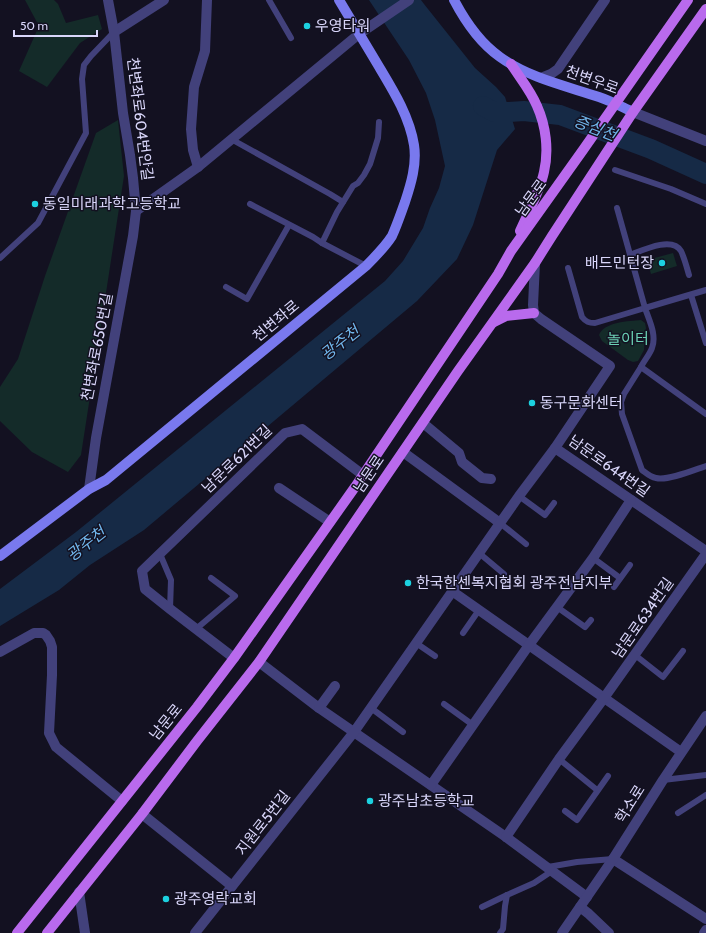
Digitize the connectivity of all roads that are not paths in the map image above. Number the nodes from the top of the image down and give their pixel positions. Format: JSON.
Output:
{"nodes":[{"id":1,"x":108,"y":0,"type":"edge"},
{"id":2,"x":164,"y":0,"type":"edge"},
{"id":3,"x":207,"y":0,"type":"edge"},
{"id":4,"x":269,"y":0,"type":"edge"},
{"id":5,"x":339,"y":0,"type":"edge"},
{"id":6,"x":409,"y":0,"type":"edge"},
{"id":7,"x":454,"y":0,"type":"edge"},
{"id":8,"x":605,"y":0,"type":"edge"},
{"id":9,"x":688,"y":0,"type":"edge"},
{"id":10,"x":706,"y":9,"type":"edge"},
{"id":11,"x":114,"y":32,"type":"junction"},
{"id":12,"x":359,"y":34,"type":"junction"},
{"id":13,"x":291,"y":38,"type":"dead end"},
{"id":14,"x":511,"y":64,"type":"junction"},
{"id":15,"x":541,"y":78,"type":"junction"},
{"id":16,"x":615,"y":104,"type":"junction"},
{"id":17,"x":633,"y":112,"type":"junction"},
{"id":18,"x":379,"y":122,"type":"dead end"},
{"id":19,"x":231,"y":139,"type":"junction"},
{"id":20,"x":706,"y":141,"type":"edge"},
{"id":21,"x":198,"y":167,"type":"junction"},
{"id":22,"x":615,"y":170,"type":"dead end"},
{"id":23,"x":343,"y":202,"type":"junction"},
{"id":24,"x":250,"y":204,"type":"dead end"},
{"id":25,"x":706,"y":204,"type":"edge"},
{"id":26,"x":617,"y":208,"type":"dead end"},
{"id":27,"x":136,"y":211,"type":"junction"},
{"id":28,"x":289,"y":225,"type":"junction"},
{"id":29,"x":322,"y":243,"type":"junction"},
{"id":30,"x":511,"y":251,"type":"junction"},
{"id":31,"x":630,"y":254,"type":"junction"},
{"id":32,"x":0,"y":258,"type":"edge"},
{"id":33,"x":535,"y":264,"type":"junction"},
{"id":34,"x":366,"y":266,"type":"junction"},
{"id":35,"x":568,"y":268,"type":"dead end"},
{"id":36,"x":689,"y":275,"type":"dead end"},
{"id":37,"x":226,"y":287,"type":"dead end"},
{"id":38,"x":706,"y":290,"type":"edge"},
{"id":39,"x":692,"y":295,"type":"junction"},
{"id":40,"x":645,"y":308,"type":"junction"},
{"id":41,"x":534,"y":313,"type":"junction"},
{"id":42,"x":492,"y":323,"type":"junction"},
{"id":43,"x":706,"y":342,"type":"edge"},
{"id":44,"x":641,"y":367,"type":"junction"},
{"id":45,"x":706,"y":414,"type":"edge"},
{"id":46,"x":423,"y":423,"type":"junction"},
{"id":47,"x":555,"y":448,"type":"junction"},
{"id":48,"x":403,"y":452,"type":"junction"},
{"id":49,"x":706,"y":466,"type":"edge"},
{"id":50,"x":363,"y":474,"type":"junction"},
{"id":51,"x":491,"y":479,"type":"dead end"},
{"id":52,"x":279,"y":488,"type":"dead end"},
{"id":53,"x":89,"y":489,"type":"junction"},
{"id":54,"x":519,"y":496,"type":"junction"},
{"id":55,"x":631,"y":500,"type":"junction"},
{"id":56,"x":554,"y":503,"type":"dead end"},
{"id":57,"x":330,"y":522,"type":"junction"},
{"id":58,"x":500,"y":522,"type":"junction"},
{"id":59,"x":526,"y":544,"type":"dead end"},
{"id":60,"x":706,"y":551,"type":"edge"},
{"id":61,"x":160,"y":554,"type":"junction"},
{"id":62,"x":479,"y":554,"type":"junction"},
{"id":63,"x":706,"y":554,"type":"edge"},
{"id":64,"x":0,"y":556,"type":"edge"},
{"id":65,"x":593,"y":558,"type":"junction"},
{"id":66,"x":630,"y":564,"type":"dead end"},
{"id":67,"x":504,"y":574,"type":"dead end"},
{"id":68,"x":211,"y":578,"type":"dead end"},
{"id":69,"x":620,"y":578,"type":"junction"},
{"id":70,"x":614,"y":587,"type":"dead end"},
{"id":71,"x":452,"y":591,"type":"junction"},
{"id":72,"x":557,"y":607,"type":"junction"},
{"id":73,"x":170,"y":609,"type":"junction"},
{"id":74,"x":479,"y":610,"type":"junction"},
{"id":75,"x":592,"y":620,"type":"dead end"},
{"id":76,"x":196,"y":629,"type":"junction"},
{"id":77,"x":463,"y":633,"type":"dead end"},
{"id":78,"x":416,"y":643,"type":"junction"},
{"id":79,"x":529,"y":645,"type":"junction"},
{"id":80,"x":683,"y":650,"type":"dead end"},
{"id":81,"x":0,"y":652,"type":"edge"},
{"id":82,"x":635,"y":655,"type":"junction"},
{"id":83,"x":435,"y":656,"type":"dead end"},
{"id":84,"x":234,"y":658,"type":"junction"},
{"id":85,"x":259,"y":662,"type":"junction"},
{"id":86,"x":335,"y":686,"type":"dead end"},
{"id":87,"x":604,"y":698,"type":"junction"},
{"id":88,"x":444,"y":704,"type":"dead end"},
{"id":89,"x":319,"y":708,"type":"junction"},
{"id":90,"x":371,"y":708,"type":"junction"},
{"id":91,"x":706,"y":716,"type":"edge"},
{"id":92,"x":473,"y":725,"type":"junction"},
{"id":93,"x":354,"y":732,"type":"junction"},
{"id":94,"x":403,"y":732,"type":"dead end"},
{"id":95,"x":681,"y":752,"type":"junction"},
{"id":96,"x":559,"y":760,"type":"junction"},
{"id":97,"x":706,"y":775,"type":"edge"},
{"id":98,"x":608,"y":776,"type":"dead end"},
{"id":99,"x":662,"y":780,"type":"junction"},
{"id":100,"x":431,"y":785,"type":"junction"},
{"id":101,"x":597,"y":790,"type":"junction"},
{"id":102,"x":706,"y":795,"type":"edge"},
{"id":103,"x":122,"y":801,"type":"junction"},
{"id":104,"x":565,"y":811,"type":"dead end"},
{"id":105,"x":678,"y":813,"type":"dead end"},
{"id":106,"x":142,"y":814,"type":"junction"},
{"id":107,"x":506,"y":838,"type":"junction"},
{"id":108,"x":614,"y":859,"type":"junction"},
{"id":109,"x":550,"y":869,"type":"junction"},
{"id":110,"x":232,"y":886,"type":"junction"},
{"id":111,"x":79,"y":892,"type":"junction"},
{"id":112,"x":507,"y":895,"type":"junction"},
{"id":113,"x":587,"y":896,"type":"junction"},
{"id":114,"x":482,"y":907,"type":"dead end"},
{"id":115,"x":580,"y":907,"type":"junction"},
{"id":116,"x":706,"y":919,"type":"edge"},
{"id":117,"x":706,"y":930,"type":"edge"},
{"id":118,"x":17,"y":933,"type":"edge"},
{"id":119,"x":47,"y":933,"type":"edge"},
{"id":120,"x":85,"y":933,"type":"edge"},
{"id":121,"x":195,"y":933,"type":"edge"},
{"id":122,"x":500,"y":933,"type":"edge"},
{"id":123,"x":562,"y":933,"type":"edge"},
{"id":124,"x":609,"y":933,"type":"edge"},
{"id":125,"x":704,"y":933,"type":"edge"}],
"edges":[{"from":1,"to":11,"type":"street","name":"천변좌로604번안길"},
{"from":2,"to":11,"type":"street"},
{"from":3,"to":21,"type":"street"},
{"from":4,"to":13,"type":"lane"},
{"from":5,"to":12,"type":"main road","name":"천변좌로"},
{"from":6,"to":12,"type":"street"},
{"from":7,"to":14,"type":"main road","name":"천변우로"},
{"from":8,"to":15,"type":"street","name":"천변우로"},
{"from":9,"to":16,"type":"main road"},
{"from":10,"to":17,"type":"main road"},
{"from":11,"to":27,"type":"street","name":"천변좌로604번안길"},
{"from":11,"to":32,"type":"lane"},
{"from":12,"to":19,"type":"street"},
{"from":12,"to":34,"type":"main road","name":"천변좌로"},
{"from":14,"to":15,"type":"main road","name":"천변우로"},
{"from":14,"to":30,"type":"main road"},
{"from":15,"to":16,"type":"main road","name":"천변우로"},
{"from":16,"to":17,"type":"main road","name":"천변우로"},
{"from":16,"to":30,"type":"main road","name":"남문로"},
{"from":17,"to":20,"type":"street"},
{"from":17,"to":33,"type":"main road","name":"남문로"},
{"from":18,"to":23,"type":"lane"},
{"from":19,"to":21,"type":"street"},
{"from":19,"to":23,"type":"lane"},
{"from":21,"to":27,"type":"street"},
{"from":22,"to":25,"type":"lane"},
{"from":23,"to":29,"type":"lane"},
{"from":24,"to":28,"type":"lane"},
{"from":26,"to":31,"type":"lane"},
{"from":27,"to":53,"type":"street","name":"천변좌로650번길"},
{"from":28,"to":29,"type":"lane"},
{"from":28,"to":37,"type":"lane"},
{"from":29,"to":34,"type":"lane"},
{"from":30,"to":50,"type":"main road","name":"남문로"},
{"from":31,"to":36,"type":"lane"},
{"from":31,"to":40,"type":"lane"},
{"from":33,"to":41,"type":"street"},
{"from":33,"to":42,"type":"main road","name":"남문로"},
{"from":34,"to":53,"type":"main road","name":"천변좌로"},
{"from":35,"to":40,"type":"lane"},
{"from":38,"to":39,"type":"lane"},
{"from":39,"to":40,"type":"lane"},
{"from":39,"to":43,"type":"lane"},
{"from":40,"to":44,"type":"lane"},
{"from":41,"to":42,"type":"main road"},
{"from":41,"to":47,"type":"street","name":"남문로644번길"},
{"from":42,"to":46,"type":"main road","name":"남문로"},
{"from":44,"to":45,"type":"lane"},
{"from":44,"to":49,"type":"lane"},
{"from":46,"to":48,"type":"main road","name":"남문로"},
{"from":46,"to":51,"type":"street"},
{"from":47,"to":54,"type":"street"},
{"from":47,"to":55,"type":"street","name":"남문로644번길"},
{"from":48,"to":58,"type":"street"},
{"from":48,"to":85,"type":"main road","name":"남문로"},
{"from":50,"to":57,"type":"main road","name":"남문로"},
{"from":50,"to":61,"type":"street","name":"남문로621번길"},
{"from":52,"to":57,"type":"street"},
{"from":53,"to":64,"type":"main road","name":"천변좌로"},
{"from":54,"to":56,"type":"lane"},
{"from":54,"to":58,"type":"street"},
{"from":55,"to":60,"type":"street","name":"남문로644번길"},
{"from":55,"to":65,"type":"street"},
{"from":57,"to":84,"type":"main road","name":"남문로"},
{"from":58,"to":59,"type":"lane"},
{"from":58,"to":62,"type":"street"},
{"from":61,"to":73,"type":"lane"},
{"from":61,"to":73,"type":"street","name":"남문로621번길"},
{"from":62,"to":67,"type":"lane"},
{"from":62,"to":71,"type":"street"},
{"from":63,"to":82,"type":"street","name":"남문로634번길"},
{"from":65,"to":69,"type":"lane"},
{"from":65,"to":72,"type":"street"},
{"from":66,"to":69,"type":"lane"},
{"from":68,"to":76,"type":"lane"},
{"from":69,"to":70,"type":"lane"},
{"from":71,"to":74,"type":"street"},
{"from":71,"to":78,"type":"street","name":"지원로5번길"},
{"from":72,"to":75,"type":"lane"},
{"from":72,"to":79,"type":"street"},
{"from":73,"to":76,"type":"street","name":"남문로621번길"},
{"from":74,"to":77,"type":"lane"},
{"from":74,"to":79,"type":"street"},
{"from":76,"to":84,"type":"street","name":"남문로621번길"},
{"from":78,"to":83,"type":"lane"},
{"from":78,"to":90,"type":"street","name":"지원로5번길"},
{"from":79,"to":87,"type":"street"},
{"from":79,"to":92,"type":"street"},
{"from":80,"to":82,"type":"lane"},
{"from":81,"to":103,"type":"street"},
{"from":82,"to":87,"type":"street","name":"남문로634번길"},
{"from":84,"to":103,"type":"main road","name":"남문로"},
{"from":85,"to":89,"type":"street"},
{"from":85,"to":106,"type":"main road","name":"남문로"},
{"from":86,"to":89,"type":"street"},
{"from":87,"to":95,"type":"street"},
{"from":87,"to":96,"type":"street","name":"남문로634번길"},
{"from":88,"to":92,"type":"lane"},
{"from":89,"to":93,"type":"street"},
{"from":90,"to":93,"type":"street","name":"지원로5번길"},
{"from":90,"to":94,"type":"lane"},
{"from":91,"to":95,"type":"street","name":"학소로"},
{"from":92,"to":100,"type":"street"},
{"from":93,"to":100,"type":"street"},
{"from":93,"to":110,"type":"street","name":"지원로5번길"},
{"from":95,"to":99,"type":"street","name":"학소로"},
{"from":96,"to":101,"type":"lane"},
{"from":96,"to":107,"type":"street","name":"남문로634번길"},
{"from":97,"to":99,"type":"lane"},
{"from":98,"to":101,"type":"lane"},
{"from":99,"to":108,"type":"street","name":"학소로"},
{"from":100,"to":107,"type":"street"},
{"from":101,"to":104,"type":"lane"},
{"from":102,"to":105,"type":"lane"},
{"from":103,"to":118,"type":"main road","name":"남문로"},
{"from":106,"to":110,"type":"street"},
{"from":106,"to":111,"type":"main road","name":"남문로"},
{"from":107,"to":109,"type":"street"},
{"from":108,"to":109,"type":"lane"},
{"from":108,"to":113,"type":"street","name":"학소로"},
{"from":108,"to":116,"type":"street"},
{"from":109,"to":112,"type":"lane"},
{"from":109,"to":113,"type":"street"},
{"from":110,"to":121,"type":"street","name":"지원로5번길"},
{"from":111,"to":119,"type":"main road","name":"남문로"},
{"from":111,"to":120,"type":"street"},
{"from":112,"to":114,"type":"lane"},
{"from":112,"to":122,"type":"lane"},
{"from":113,"to":115,"type":"street","name":"학소로"},
{"from":115,"to":123,"type":"street","name":"학소로"},
{"from":115,"to":124,"type":"street"},
{"from":117,"to":125,"type":"street"}]}
